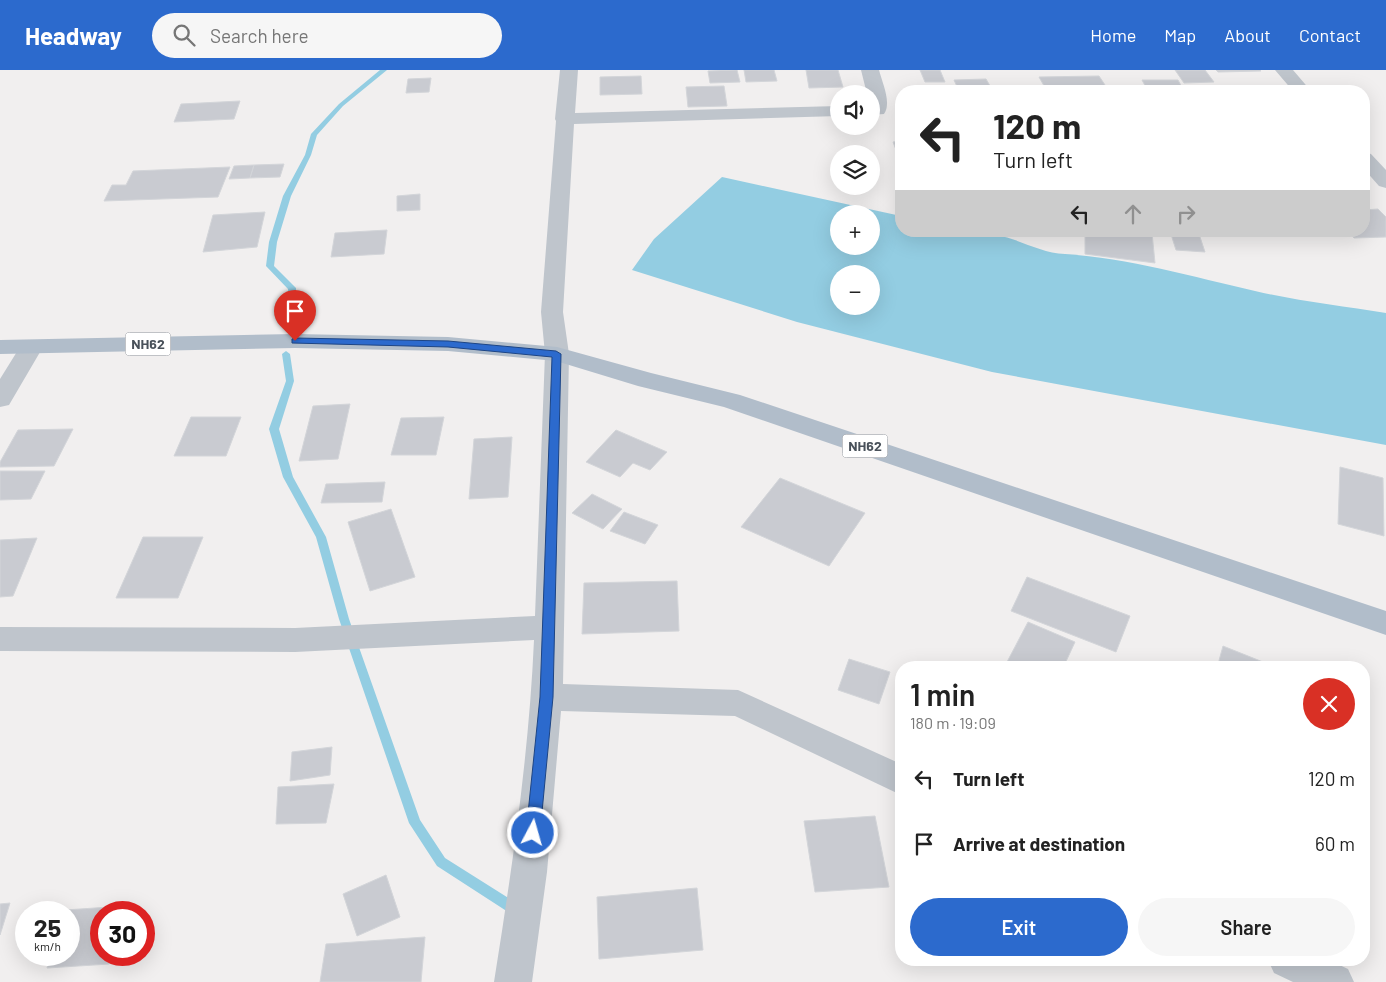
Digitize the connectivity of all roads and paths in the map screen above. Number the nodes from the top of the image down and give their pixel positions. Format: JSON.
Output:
{"nodes":[{"id":1,"x":569,"y":70,"type":"edge"},
{"id":2,"x":870,"y":70,"type":"edge"},
{"id":3,"x":1284,"y":70,"type":"edge"},
{"id":4,"x":874,"y":85,"type":"edge"},
{"id":5,"x":1297,"y":85,"type":"edge"},
{"id":6,"x":830,"y":111,"type":"edge"},
{"id":7,"x":564,"y":119,"type":"junction"},
{"id":8,"x":1370,"y":165,"type":"edge"},
{"id":9,"x":1386,"y":182,"type":"edge"},
{"id":10,"x":0,"y":347,"type":"edge"},
{"id":11,"x":31,"y":347,"type":"junction"},
{"id":12,"x":556,"y":354,"type":"junction"},
{"id":13,"x":0,"y":399,"type":"edge"},
{"id":14,"x":1386,"y":623,"type":"edge"},
{"id":15,"x":550,"y":627,"type":"junction"},
{"id":16,"x":0,"y":639,"type":"edge"},
{"id":17,"x":547,"y":697,"type":"junction"},
{"id":18,"x":895,"y":777,"type":"edge"},
{"id":19,"x":1300,"y":966,"type":"edge"},
{"id":20,"x":513,"y":982,"type":"edge"},
{"id":21,"x":1335,"y":982,"type":"edge"}],
"edges":[{"from":1,"to":7,"type":"street"},
{"from":2,"to":4,"type":"street"},
{"from":3,"to":5,"type":"street"},
{"from":6,"to":7,"type":"street"},
{"from":7,"to":12,"type":"street"},
{"from":8,"to":9,"type":"street"},
{"from":10,"to":11,"type":"main road","number":"NH62"},
{"from":11,"to":12,"type":"main road","number":"NH62"},
{"from":11,"to":13,"type":"street"},
{"from":12,"to":14,"type":"main road","number":"NH62"},
{"from":12,"to":15,"type":"street"},
{"from":15,"to":16,"type":"street"},
{"from":15,"to":17,"type":"street"},
{"from":17,"to":18,"type":"street"},
{"from":17,"to":20,"type":"street"},
{"from":19,"to":21,"type":"street"}]}
